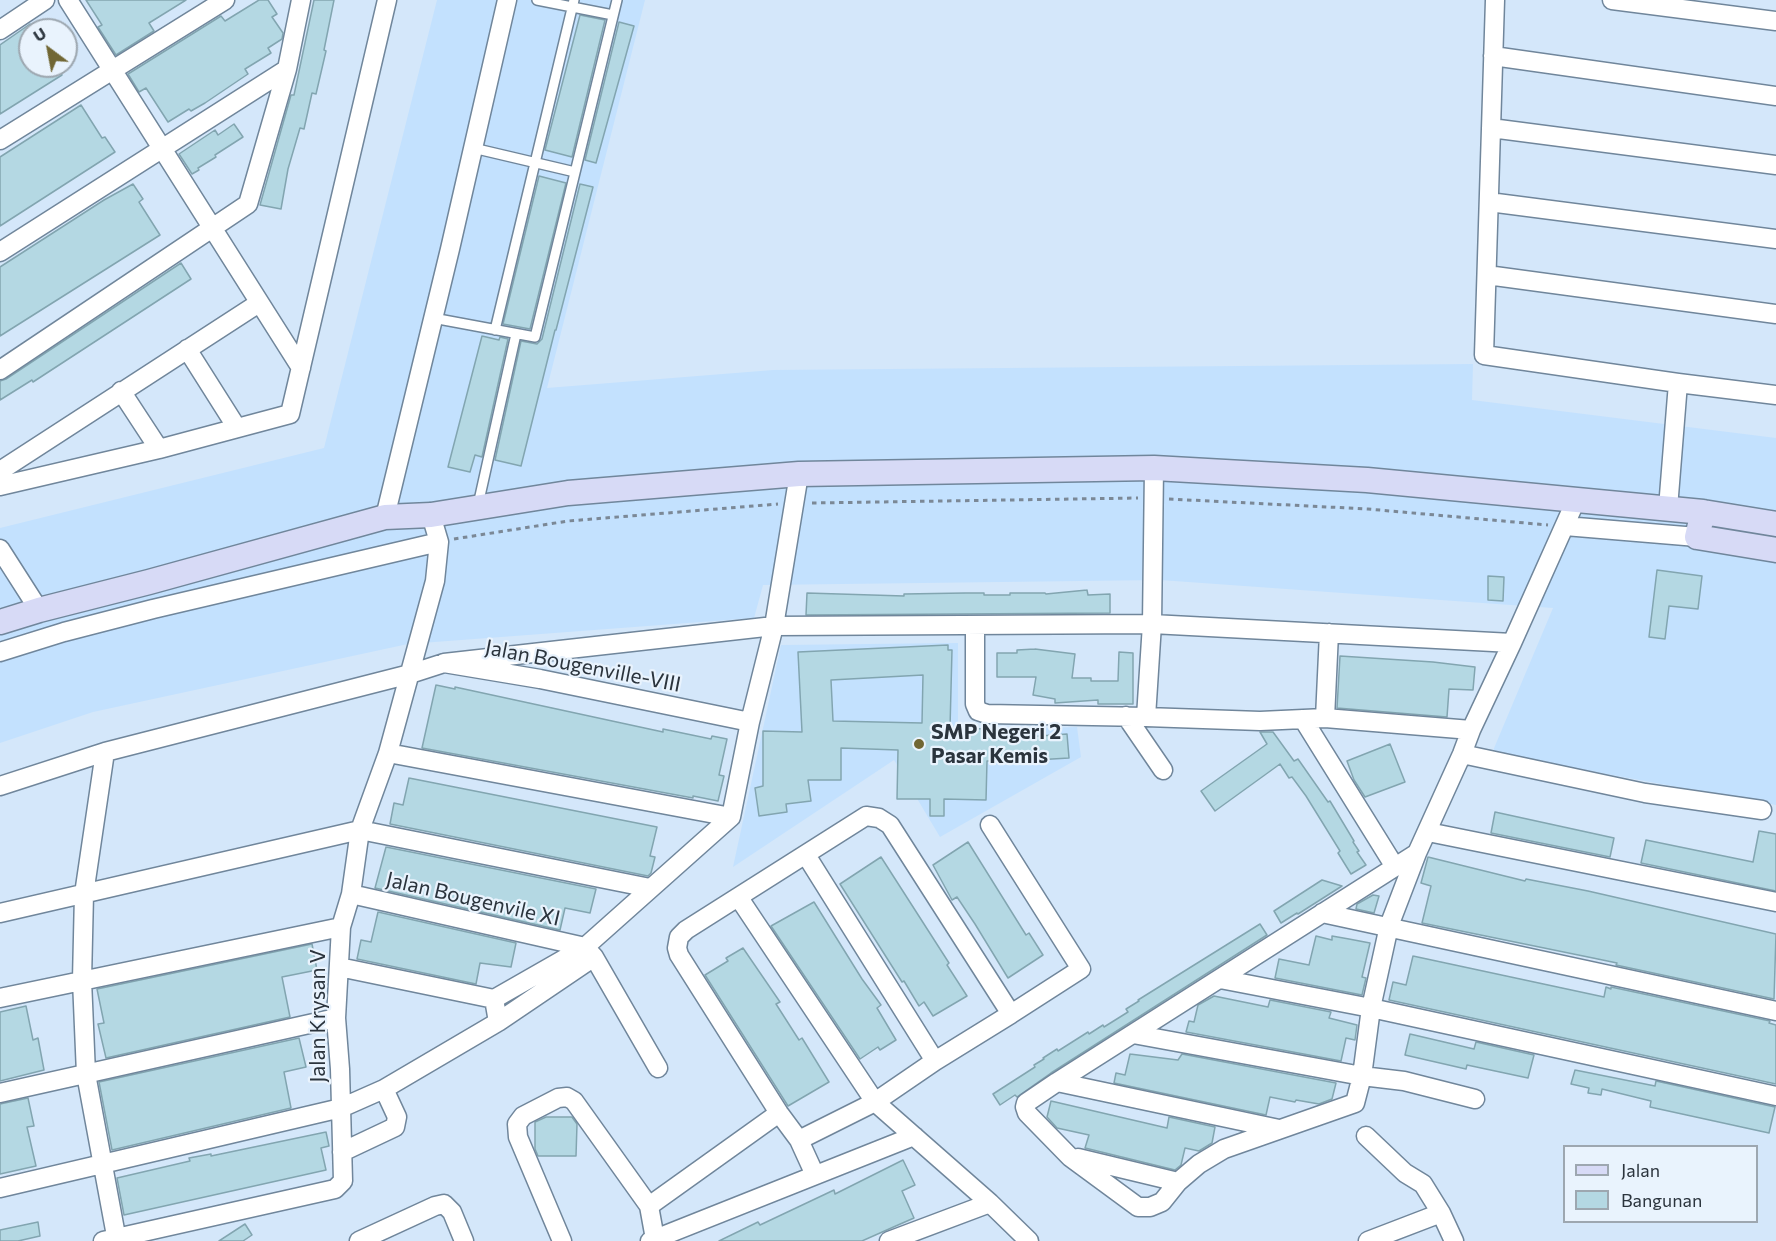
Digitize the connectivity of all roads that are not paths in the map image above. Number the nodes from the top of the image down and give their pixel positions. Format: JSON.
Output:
{"nodes":[{"id":1,"x":45,"y":0,"type":"edge"},
{"id":2,"x":68,"y":0,"type":"edge"},
{"id":3,"x":225,"y":0,"type":"edge"},
{"id":4,"x":301,"y":0,"type":"edge"},
{"id":5,"x":387,"y":0,"type":"edge"},
{"id":6,"x":507,"y":0,"type":"edge"},
{"id":7,"x":537,"y":0,"type":"edge"},
{"id":8,"x":617,"y":0,"type":"edge"},
{"id":9,"x":1495,"y":0,"type":"edge"},
{"id":10,"x":1612,"y":0,"type":"edge"},
{"id":11,"x":573,"y":3,"type":"edge"},
{"id":12,"x":613,"y":15,"type":"junction"},
{"id":13,"x":1776,"y":21,"type":"edge"},
{"id":14,"x":0,"y":30,"type":"edge"},
{"id":15,"x":1493,"y":56,"type":"junction"},
{"id":16,"x":287,"y":69,"type":"junction"},
{"id":17,"x":112,"y":70,"type":"junction"},
{"id":18,"x":1776,"y":96,"type":"edge"},
{"id":19,"x":1491,"y":128,"type":"junction"},
{"id":20,"x":0,"y":140,"type":"edge"},
{"id":21,"x":161,"y":148,"type":"junction"},
{"id":22,"x":473,"y":148,"type":"junction"},
{"id":23,"x":535,"y":163,"type":"junction"},
{"id":24,"x":1776,"y":165,"type":"edge"},
{"id":25,"x":575,"y":172,"type":"junction"},
{"id":26,"x":1489,"y":202,"type":"junction"},
{"id":27,"x":212,"y":229,"type":"junction"},
{"id":28,"x":1776,"y":239,"type":"edge"},
{"id":29,"x":0,"y":252,"type":"edge"},
{"id":30,"x":1487,"y":275,"type":"junction"},
{"id":31,"x":259,"y":303,"type":"junction"},
{"id":32,"x":1776,"y":314,"type":"edge"},
{"id":33,"x":433,"y":318,"type":"junction"},
{"id":34,"x":495,"y":330,"type":"junction"},
{"id":35,"x":516,"y":334,"type":"junction"},
{"id":36,"x":187,"y":349,"type":"junction"},
{"id":37,"x":301,"y":368,"type":"junction"},
{"id":38,"x":0,"y":370,"type":"edge"},
{"id":39,"x":1678,"y":383,"type":"junction"},
{"id":40,"x":122,"y":391,"type":"junction"},
{"id":41,"x":1776,"y":395,"type":"edge"},
{"id":42,"x":237,"y":428,"type":"junction"},
{"id":43,"x":159,"y":449,"type":"junction"},
{"id":44,"x":1154,"y":468,"type":"junction"},
{"id":45,"x":0,"y":471,"type":"edge"},
{"id":46,"x":800,"y":474,"type":"junction"},
{"id":47,"x":0,"y":486,"type":"edge"},
{"id":48,"x":1576,"y":500,"type":"junction"},
{"id":49,"x":478,"y":507,"type":"junction"},
{"id":50,"x":1668,"y":508,"type":"junction"},
{"id":51,"x":1703,"y":512,"type":"junction"},
{"id":52,"x":431,"y":515,"type":"junction"},
{"id":53,"x":385,"y":517,"type":"junction"},
{"id":54,"x":1776,"y":524,"type":"edge"},
{"id":55,"x":1565,"y":526,"type":"junction"},
{"id":56,"x":1697,"y":537,"type":"junction"},
{"id":57,"x":439,"y":542,"type":"junction"},
{"id":58,"x":0,"y":549,"type":"edge"},
{"id":59,"x":1776,"y":550,"type":"edge"},
{"id":60,"x":45,"y":608,"type":"junction"},
{"id":61,"x":0,"y":622,"type":"edge"},
{"id":62,"x":1152,"y":624,"type":"junction"},
{"id":63,"x":774,"y":626,"type":"junction"},
{"id":64,"x":975,"y":626,"type":"junction"},
{"id":65,"x":64,"y":632,"type":"junction"},
{"id":66,"x":1329,"y":633,"type":"junction"},
{"id":67,"x":1512,"y":643,"type":"junction"},
{"id":68,"x":0,"y":652,"type":"edge"},
{"id":69,"x":444,"y":663,"type":"junction"},
{"id":70,"x":410,"y":674,"type":"junction"},
{"id":71,"x":1126,"y":716,"type":"junction"},
{"id":72,"x":1146,"y":717,"type":"junction"},
{"id":73,"x":1325,"y":718,"type":"junction"},
{"id":74,"x":1303,"y":719,"type":"junction"},
{"id":75,"x":750,"y":722,"type":"junction"},
{"id":76,"x":1471,"y":729,"type":"junction"},
{"id":77,"x":105,"y":752,"type":"junction"},
{"id":78,"x":388,"y":753,"type":"junction"},
{"id":79,"x":1462,"y":754,"type":"junction"},
{"id":80,"x":1163,"y":770,"type":"dead end"},
{"id":81,"x":0,"y":786,"type":"edge"},
{"id":82,"x":1762,"y":810,"type":"dead end"},
{"id":83,"x":731,"y":817,"type":"junction"},
{"id":84,"x":990,"y":825,"type":"dead end"},
{"id":85,"x":360,"y":830,"type":"junction"},
{"id":86,"x":1428,"y":832,"type":"junction"},
{"id":87,"x":1417,"y":854,"type":"junction"},
{"id":88,"x":806,"y":855,"type":"junction"},
{"id":89,"x":1395,"y":867,"type":"junction"},
{"id":90,"x":650,"y":888,"type":"junction"},
{"id":91,"x":84,"y":894,"type":"junction"},
{"id":92,"x":351,"y":894,"type":"junction"},
{"id":93,"x":739,"y":898,"type":"junction"},
{"id":94,"x":1776,"y":902,"type":"edge"},
{"id":95,"x":1322,"y":913,"type":"junction"},
{"id":96,"x":0,"y":914,"type":"edge"},
{"id":97,"x":1389,"y":926,"type":"junction"},
{"id":98,"x":341,"y":927,"type":"junction"},
{"id":99,"x":589,"y":952,"type":"junction"},
{"id":100,"x":339,"y":967,"type":"junction"},
{"id":101,"x":1220,"y":979,"type":"junction"},
{"id":102,"x":82,"y":980,"type":"junction"},
{"id":103,"x":0,"y":998,"type":"edge"},
{"id":104,"x":494,"y":999,"type":"junction"},
{"id":105,"x":1371,"y":1008,"type":"junction"},
{"id":106,"x":1776,"y":1011,"type":"edge"},
{"id":107,"x":1011,"y":1014,"type":"junction"},
{"id":108,"x":336,"y":1018,"type":"junction"},
{"id":109,"x":498,"y":1022,"type":"junction"},
{"id":110,"x":1133,"y":1034,"type":"junction"},
{"id":111,"x":935,"y":1061,"type":"junction"},
{"id":112,"x":658,"y":1068,"type":"dead end"},
{"id":113,"x":86,"y":1074,"type":"junction"},
{"id":114,"x":1362,"y":1076,"type":"junction"},
{"id":115,"x":1057,"y":1082,"type":"junction"},
{"id":116,"x":384,"y":1089,"type":"junction"},
{"id":117,"x":0,"y":1093,"type":"edge"},
{"id":118,"x":1776,"y":1096,"type":"edge"},
{"id":119,"x":1475,"y":1100,"type":"dead end"},
{"id":120,"x":875,"y":1102,"type":"junction"},
{"id":121,"x":341,"y":1108,"type":"junction"},
{"id":122,"x":779,"y":1113,"type":"junction"},
{"id":123,"x":1281,"y":1129,"type":"junction"},
{"id":124,"x":914,"y":1136,"type":"junction"},
{"id":125,"x":1366,"y":1136,"type":"dead end"},
{"id":126,"x":799,"y":1140,"type":"junction"},
{"id":127,"x":342,"y":1152,"type":"junction"},
{"id":128,"x":1070,"y":1156,"type":"junction"},
{"id":129,"x":103,"y":1164,"type":"junction"},
{"id":130,"x":815,"y":1175,"type":"junction"},
{"id":131,"x":1178,"y":1182,"type":"junction"},
{"id":132,"x":0,"y":1188,"type":"edge"},
{"id":133,"x":990,"y":1203,"type":"junction"},
{"id":134,"x":649,"y":1206,"type":"junction"},
{"id":135,"x":1441,"y":1213,"type":"junction"},
{"id":136,"x":112,"y":1240,"type":"edge"},
{"id":137,"x":652,"y":1240,"type":"edge"},
{"id":138,"x":359,"y":1241,"type":"edge"},
{"id":139,"x":464,"y":1241,"type":"edge"},
{"id":140,"x":562,"y":1241,"type":"edge"},
{"id":141,"x":889,"y":1241,"type":"edge"},
{"id":142,"x":1029,"y":1241,"type":"edge"},
{"id":143,"x":1368,"y":1241,"type":"edge"},
{"id":144,"x":1454,"y":1241,"type":"edge"}],
"edges":[{"from":1,"to":14,"type":"street"},
{"from":2,"to":17,"type":"street"},
{"from":3,"to":17,"type":"street"},
{"from":4,"to":16,"type":"street"},
{"from":5,"to":37,"type":"street"},
{"from":6,"to":22,"type":"street"},
{"from":7,"to":11,"type":"lane"},
{"from":8,"to":12,"type":"lane"},
{"from":9,"to":15,"type":"street"},
{"from":10,"to":13,"type":"street"},
{"from":11,"to":12,"type":"lane"},
{"from":11,"to":23,"type":"lane"},
{"from":12,"to":25,"type":"lane"},
{"from":15,"to":18,"type":"street"},
{"from":15,"to":19,"type":"street"},
{"from":16,"to":21,"type":"street"},
{"from":16,"to":27,"type":"street"},
{"from":17,"to":20,"type":"street"},
{"from":17,"to":21,"type":"street"},
{"from":19,"to":24,"type":"street"},
{"from":19,"to":26,"type":"street"},
{"from":21,"to":27,"type":"street"},
{"from":21,"to":29,"type":"street"},
{"from":22,"to":23,"type":"lane"},
{"from":22,"to":33,"type":"street"},
{"from":23,"to":25,"type":"lane"},
{"from":23,"to":34,"type":"lane"},
{"from":25,"to":35,"type":"lane"},
{"from":26,"to":28,"type":"street"},
{"from":26,"to":30,"type":"street"},
{"from":27,"to":31,"type":"street"},
{"from":27,"to":38,"type":"street"},
{"from":30,"to":32,"type":"street"},
{"from":30,"to":39,"type":"street"},
{"from":31,"to":36,"type":"street"},
{"from":31,"to":37,"type":"street"},
{"from":33,"to":34,"type":"lane"},
{"from":33,"to":53,"type":"street"},
{"from":34,"to":35,"type":"lane"},
{"from":35,"to":49,"type":"lane"},
{"from":36,"to":40,"type":"street"},
{"from":36,"to":42,"type":"street"},
{"from":37,"to":42,"type":"street"},
{"from":39,"to":41,"type":"street"},
{"from":39,"to":50,"type":"street"},
{"from":40,"to":43,"type":"street"},
{"from":40,"to":45,"type":"street"},
{"from":42,"to":43,"type":"street"},
{"from":43,"to":47,"type":"street"},
{"from":44,"to":46,"type":"street"},
{"from":44,"to":48,"type":"street"},
{"from":44,"to":62,"type":"street"},
{"from":46,"to":49,"type":"street"},
{"from":46,"to":63,"type":"street"},
{"from":48,"to":50,"type":"street"},
{"from":48,"to":55,"type":"street"},
{"from":49,"to":52,"type":"street"},
{"from":50,"to":51,"type":"street"},
{"from":51,"to":54,"type":"street"},
{"from":51,"to":56,"type":"street"},
{"from":52,"to":53,"type":"street"},
{"from":52,"to":57,"type":"street"},
{"from":53,"to":60,"type":"street"},
{"from":55,"to":56,"type":"street"},
{"from":55,"to":67,"type":"street"},
{"from":56,"to":59,"type":"street"},
{"from":57,"to":65,"type":"street"},
{"from":57,"to":70,"type":"street","name":"Jalan Krysan V"},
{"from":58,"to":60,"type":"street"},
{"from":60,"to":61,"type":"street"},
{"from":60,"to":65,"type":"street"},
{"from":62,"to":64,"type":"street"},
{"from":62,"to":66,"type":"street"},
{"from":62,"to":72,"type":"street"},
{"from":63,"to":64,"type":"street"},
{"from":63,"to":69,"type":"street"},
{"from":63,"to":75,"type":"street"},
{"from":64,"to":71,"type":"street"},
{"from":65,"to":68,"type":"street"},
{"from":66,"to":67,"type":"street"},
{"from":66,"to":73,"type":"street"},
{"from":67,"to":76,"type":"street"},
{"from":69,"to":70,"type":"street","name":"Jalan Bougenville-VIII"},
{"from":69,"to":75,"type":"street","name":"Jalan Bougenville-VIII"},
{"from":70,"to":77,"type":"street","name":"Jalan Bougenville-VIII"},
{"from":70,"to":78,"type":"street","name":"Jalan Krysan V"},
{"from":71,"to":72,"type":"street"},
{"from":71,"to":80,"type":"street"},
{"from":72,"to":74,"type":"street"},
{"from":73,"to":74,"type":"street"},
{"from":73,"to":76,"type":"street"},
{"from":74,"to":89,"type":"street"},
{"from":75,"to":83,"type":"street"},
{"from":76,"to":79,"type":"street"},
{"from":77,"to":81,"type":"street","name":"Jalan Bougenville-VIII"},
{"from":77,"to":91,"type":"street"},
{"from":78,"to":83,"type":"street"},
{"from":78,"to":85,"type":"street","name":"Jalan Krysan V"},
{"from":79,"to":82,"type":"street"},
{"from":79,"to":86,"type":"street"},
{"from":83,"to":90,"type":"street"},
{"from":84,"to":107,"type":"street"},
{"from":85,"to":90,"type":"street"},
{"from":85,"to":91,"type":"street"},
{"from":85,"to":92,"type":"street","name":"Jalan Krysan V"},
{"from":86,"to":87,"type":"street"},
{"from":86,"to":94,"type":"street"},
{"from":87,"to":89,"type":"street"},
{"from":87,"to":97,"type":"street"},
{"from":88,"to":93,"type":"street"},
{"from":88,"to":107,"type":"street"},
{"from":88,"to":111,"type":"street"},
{"from":89,"to":95,"type":"street"},
{"from":90,"to":99,"type":"street"},
{"from":91,"to":96,"type":"street"},
{"from":91,"to":102,"type":"street"},
{"from":92,"to":98,"type":"street","name":"Jalan Krysan V"},
{"from":92,"to":99,"type":"street","name":"Jalan Bougenvile XI"},
{"from":93,"to":120,"type":"street"},
{"from":93,"to":122,"type":"street"},
{"from":95,"to":97,"type":"street"},
{"from":95,"to":101,"type":"street"},
{"from":97,"to":105,"type":"street"},
{"from":97,"to":106,"type":"street"},
{"from":98,"to":100,"type":"street","name":"Jalan Krysan V"},
{"from":98,"to":102,"type":"street"},
{"from":99,"to":104,"type":"street"},
{"from":99,"to":109,"type":"street"},
{"from":99,"to":112,"type":"street"},
{"from":100,"to":104,"type":"street"},
{"from":100,"to":108,"type":"street","name":"Jalan Krysan V"},
{"from":101,"to":105,"type":"street"},
{"from":101,"to":110,"type":"street"},
{"from":102,"to":103,"type":"street"},
{"from":102,"to":113,"type":"street"},
{"from":104,"to":109,"type":"street"},
{"from":105,"to":114,"type":"street"},
{"from":105,"to":118,"type":"street"},
{"from":107,"to":111,"type":"street"},
{"from":108,"to":113,"type":"street"},
{"from":108,"to":121,"type":"street","name":"Jalan Krysan V"},
{"from":109,"to":116,"type":"street"},
{"from":110,"to":114,"type":"street"},
{"from":110,"to":115,"type":"street"},
{"from":111,"to":120,"type":"street"},
{"from":113,"to":117,"type":"street"},
{"from":113,"to":129,"type":"street"},
{"from":114,"to":119,"type":"street"},
{"from":114,"to":123,"type":"street"},
{"from":115,"to":123,"type":"street"},
{"from":115,"to":128,"type":"street"},
{"from":116,"to":121,"type":"street"},
{"from":116,"to":127,"type":"street"},
{"from":120,"to":124,"type":"street"},
{"from":120,"to":126,"type":"street"},
{"from":121,"to":127,"type":"street","name":"Jalan Krysan V"},
{"from":121,"to":129,"type":"street"},
{"from":122,"to":126,"type":"street"},
{"from":122,"to":134,"type":"street"},
{"from":123,"to":131,"type":"street"},
{"from":124,"to":130,"type":"street"},
{"from":124,"to":133,"type":"street"},
{"from":125,"to":135,"type":"street"},
{"from":126,"to":130,"type":"street"},
{"from":127,"to":136,"type":"street","name":"Jalan Krysan V"},
{"from":128,"to":131,"type":"street"},
{"from":128,"to":131,"type":"street"},
{"from":129,"to":132,"type":"street"},
{"from":129,"to":136,"type":"street"},
{"from":130,"to":137,"type":"street"},
{"from":133,"to":141,"type":"street"},
{"from":133,"to":142,"type":"street"},
{"from":134,"to":137,"type":"street"},
{"from":134,"to":140,"type":"street"},
{"from":135,"to":143,"type":"street"},
{"from":135,"to":144,"type":"street"},
{"from":138,"to":139,"type":"street"}]}
